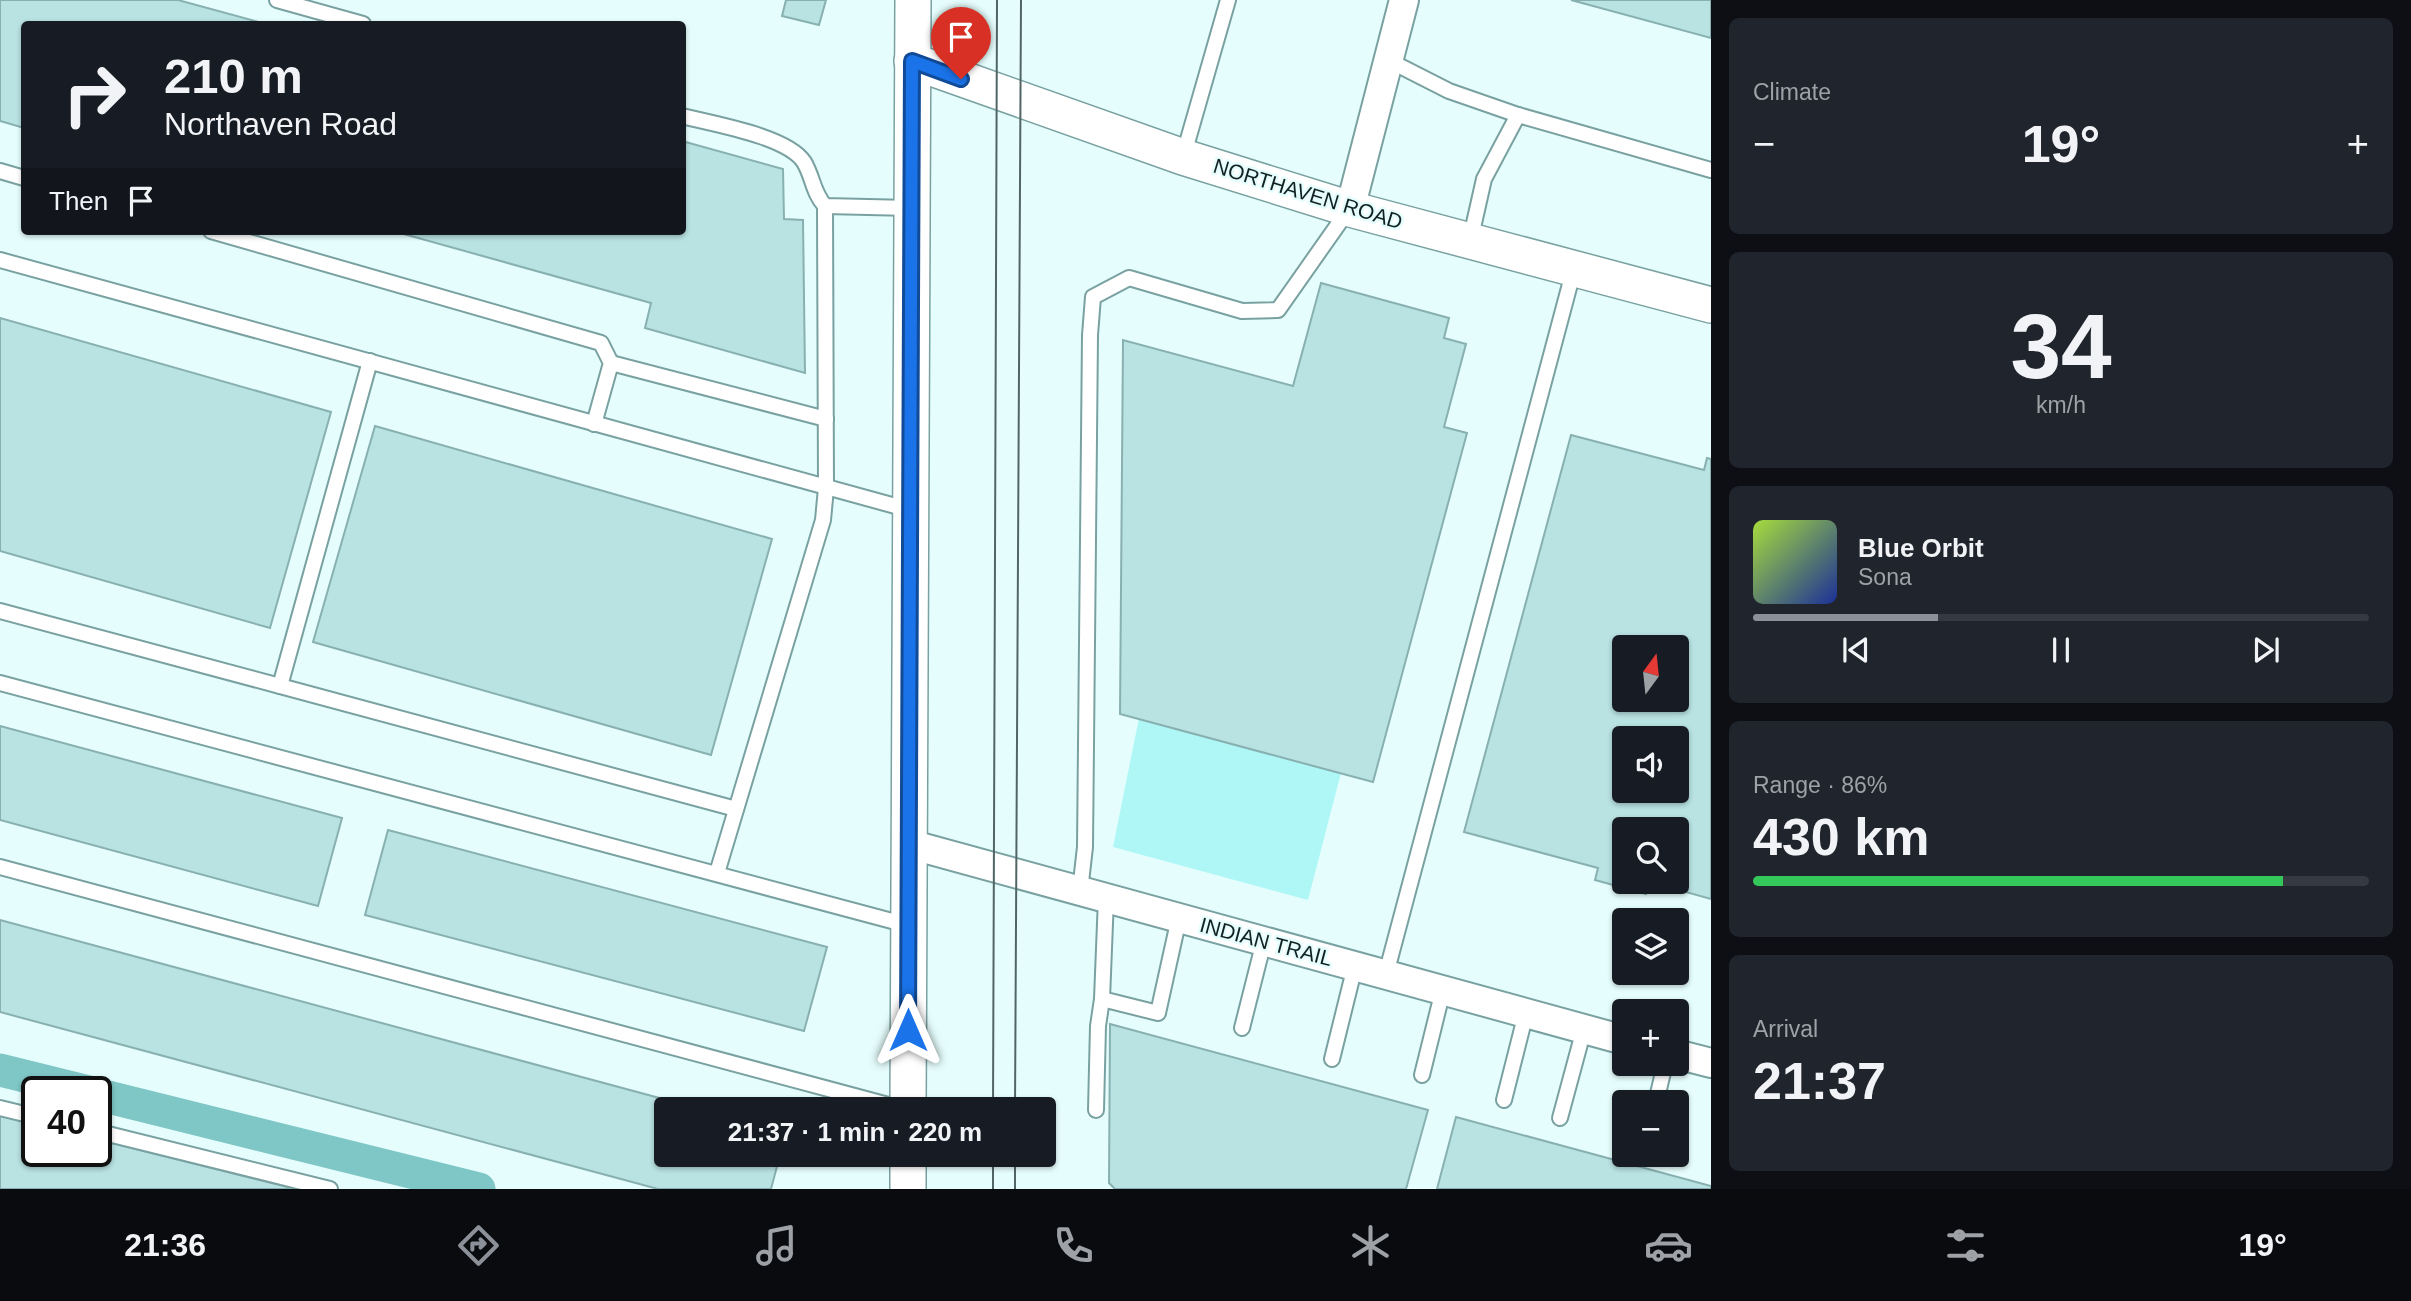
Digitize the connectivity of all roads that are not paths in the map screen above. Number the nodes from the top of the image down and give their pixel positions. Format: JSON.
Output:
{"nodes":[{"id":1,"x":277,"y":0,"type":"edge"},
{"id":2,"x":913,"y":0,"type":"edge"},
{"id":3,"x":1227,"y":0,"type":"edge"},
{"id":4,"x":1404,"y":0,"type":"edge"},
{"id":5,"x":352,"y":21,"type":"edge"},
{"id":6,"x":1388,"y":60,"type":"junction"},
{"id":7,"x":912,"y":61,"type":"junction"},
{"id":8,"x":1518,"y":115,"type":"junction"},
{"id":9,"x":686,"y":117,"type":"edge"},
{"id":10,"x":1183,"y":157,"type":"junction"},
{"id":11,"x":1711,"y":170,"type":"edge"},
{"id":12,"x":0,"y":171,"type":"edge"},
{"id":13,"x":21,"y":177,"type":"edge"},
{"id":14,"x":825,"y":206,"type":"junction"},
{"id":15,"x":911,"y":208,"type":"junction"},
{"id":16,"x":1350,"y":209,"type":"junction"},
{"id":17,"x":225,"y":235,"type":"edge"},
{"id":18,"x":1470,"y":241,"type":"junction"},
{"id":19,"x":0,"y":260,"type":"edge"},
{"id":20,"x":1574,"y":269,"type":"junction"},
{"id":21,"x":1711,"y":305,"type":"edge"},
{"id":22,"x":370,"y":361,"type":"junction"},
{"id":23,"x":611,"y":363,"type":"junction"},
{"id":24,"x":826,"y":419,"type":"junction"},
{"id":25,"x":594,"y":424,"type":"junction"},
{"id":26,"x":826,"y":488,"type":"junction"},
{"id":27,"x":910,"y":510,"type":"junction"},
{"id":28,"x":0,"y":611,"type":"edge"},
{"id":29,"x":0,"y":683,"type":"edge"},
{"id":30,"x":280,"y":686,"type":"junction"},
{"id":31,"x":736,"y":809,"type":"junction"},
{"id":32,"x":909,"y":844,"type":"junction"},
{"id":33,"x":0,"y":867,"type":"edge"},
{"id":34,"x":717,"y":873,"type":"junction"},
{"id":35,"x":1093,"y":894,"type":"junction"},
{"id":36,"x":1179,"y":918,"type":"junction"},
{"id":37,"x":909,"y":925,"type":"junction"},
{"id":38,"x":1264,"y":941,"type":"junction"},
{"id":39,"x":1355,"y":966,"type":"junction"},
{"id":40,"x":1386,"y":974,"type":"junction"},
{"id":41,"x":1443,"y":990,"type":"junction"},
{"id":42,"x":1102,"y":999,"type":"junction"},
{"id":43,"x":1527,"y":1013,"type":"junction"},
{"id":44,"x":1242,"y":1028,"type":"dead end"},
{"id":45,"x":1584,"y":1029,"type":"junction"},
{"id":46,"x":1612,"y":1037,"type":"edge"},
{"id":47,"x":1689,"y":1057,"type":"edge"},
{"id":48,"x":1332,"y":1059,"type":"dead end"},
{"id":49,"x":1711,"y":1063,"type":"edge"},
{"id":50,"x":1422,"y":1075,"type":"dead end"},
{"id":51,"x":858,"y":1097,"type":"edge"},
{"id":52,"x":907,"y":1097,"type":"edge"},
{"id":53,"x":1504,"y":1100,"type":"dead end"},
{"id":54,"x":0,"y":1108,"type":"edge"},
{"id":55,"x":1096,"y":1110,"type":"dead end"},
{"id":56,"x":21,"y":1113,"type":"edge"},
{"id":57,"x":1560,"y":1118,"type":"dead end"},
{"id":58,"x":112,"y":1135,"type":"edge"},
{"id":59,"x":908,"y":1167,"type":"edge"},
{"id":60,"x":330,"y":1189,"type":"edge"},
{"id":61,"x":908,"y":1189,"type":"edge"}],
"edges":[{"from":1,"to":5,"type":"lane"},
{"from":2,"to":7,"type":"street"},
{"from":3,"to":10,"type":"lane"},
{"from":4,"to":6,"type":"street"},
{"from":6,"to":8,"type":"lane"},
{"from":6,"to":16,"type":"street"},
{"from":7,"to":10,"type":"street","name":"NORTHAVEN ROAD"},
{"from":7,"to":15,"type":"street"},
{"from":8,"to":11,"type":"lane"},
{"from":8,"to":18,"type":"lane"},
{"from":9,"to":14,"type":"lane"},
{"from":10,"to":16,"type":"street","name":"NORTHAVEN ROAD"},
{"from":12,"to":13,"type":"lane"},
{"from":14,"to":15,"type":"lane"},
{"from":14,"to":24,"type":"lane"},
{"from":15,"to":27,"type":"street"},
{"from":16,"to":18,"type":"street","name":"NORTHAVEN ROAD"},
{"from":16,"to":35,"type":"lane"},
{"from":17,"to":23,"type":"lane"},
{"from":18,"to":20,"type":"street","name":"NORTHAVEN ROAD"},
{"from":19,"to":22,"type":"lane"},
{"from":20,"to":21,"type":"street","name":"NORTHAVEN ROAD"},
{"from":20,"to":40,"type":"lane"},
{"from":22,"to":25,"type":"lane"},
{"from":22,"to":30,"type":"lane"},
{"from":23,"to":24,"type":"lane"},
{"from":23,"to":25,"type":"lane"},
{"from":24,"to":26,"type":"lane"},
{"from":25,"to":26,"type":"lane"},
{"from":26,"to":27,"type":"lane"},
{"from":26,"to":31,"type":"lane"},
{"from":27,"to":32,"type":"street"},
{"from":28,"to":30,"type":"lane"},
{"from":29,"to":34,"type":"lane"},
{"from":30,"to":31,"type":"lane"},
{"from":31,"to":34,"type":"lane"},
{"from":32,"to":35,"type":"street","name":"INDIAN TRAIL"},
{"from":32,"to":37,"type":"street"},
{"from":33,"to":51,"type":"lane"},
{"from":34,"to":37,"type":"lane"},
{"from":35,"to":36,"type":"street","name":"INDIAN TRAIL"},
{"from":35,"to":42,"type":"lane"},
{"from":36,"to":38,"type":"street","name":"INDIAN TRAIL"},
{"from":36,"to":42,"type":"lane"},
{"from":37,"to":52,"type":"street"},
{"from":38,"to":39,"type":"street","name":"INDIAN TRAIL"},
{"from":38,"to":44,"type":"lane"},
{"from":39,"to":40,"type":"street","name":"INDIAN TRAIL"},
{"from":39,"to":48,"type":"lane"},
{"from":40,"to":41,"type":"street","name":"INDIAN TRAIL"},
{"from":41,"to":43,"type":"street","name":"INDIAN TRAIL"},
{"from":41,"to":50,"type":"lane"},
{"from":42,"to":55,"type":"lane"},
{"from":43,"to":45,"type":"street","name":"INDIAN TRAIL"},
{"from":43,"to":53,"type":"lane"},
{"from":45,"to":46,"type":"street","name":"INDIAN TRAIL"},
{"from":45,"to":57,"type":"lane"},
{"from":47,"to":49,"type":"street"},
{"from":54,"to":56,"type":"lane"},
{"from":58,"to":60,"type":"lane"},
{"from":59,"to":61,"type":"street"}]}
